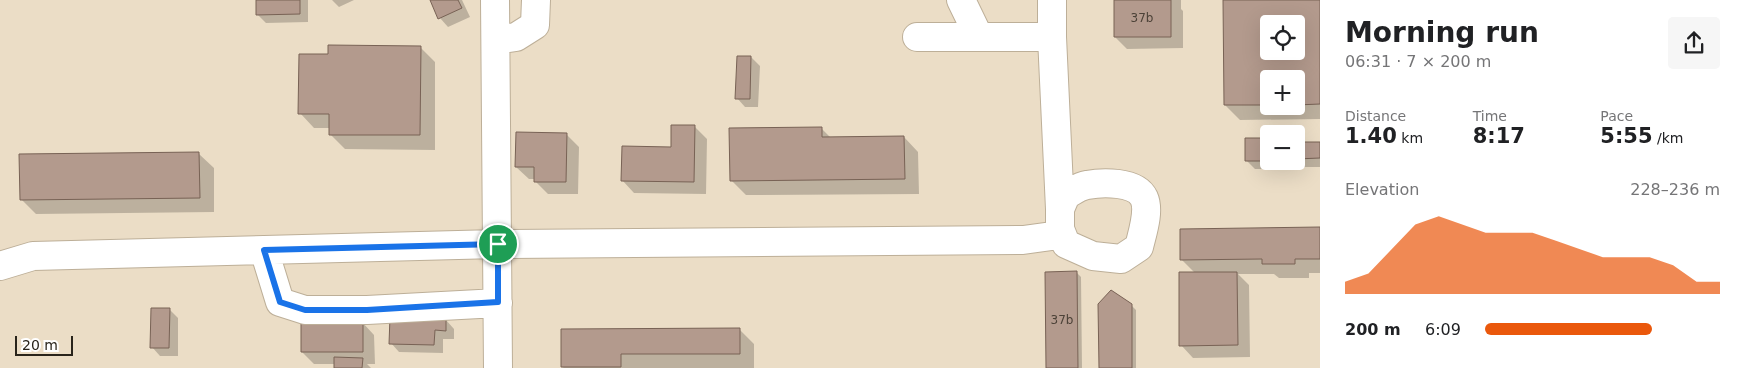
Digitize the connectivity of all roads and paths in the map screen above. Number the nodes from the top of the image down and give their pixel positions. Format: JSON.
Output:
{"nodes":[{"id":1,"x":496,"y":0,"type":"edge"},
{"id":2,"x":536,"y":0,"type":"edge"},
{"id":3,"x":961,"y":0,"type":"edge"},
{"id":4,"x":1052,"y":0,"type":"edge"},
{"id":5,"x":917,"y":37,"type":"dead end"},
{"id":6,"x":979,"y":37,"type":"junction"},
{"id":7,"x":1052,"y":37,"type":"junction"},
{"id":8,"x":496,"y":40,"type":"junction"},
{"id":9,"x":498,"y":244,"type":"junction"},
{"id":10,"x":264,"y":250,"type":"junction"},
{"id":11,"x":0,"y":266,"type":"edge"},
{"id":12,"x":498,"y":302,"type":"junction"},
{"id":13,"x":498,"y":368,"type":"edge"}],
"edges":[{"from":1,"to":8,"type":"lane"},
{"from":2,"to":8,"type":"lane"},
{"from":3,"to":6,"type":"lane"},
{"from":4,"to":7,"type":"lane"},
{"from":5,"to":6,"type":"lane"},
{"from":6,"to":7,"type":"lane"},
{"from":7,"to":9,"type":"lane"},
{"from":8,"to":9,"type":"lane"},
{"from":9,"to":10,"type":"lane"},
{"from":9,"to":12,"type":"lane"},
{"from":10,"to":11,"type":"lane"},
{"from":10,"to":12,"type":"lane"},
{"from":12,"to":13,"type":"lane"}]}
